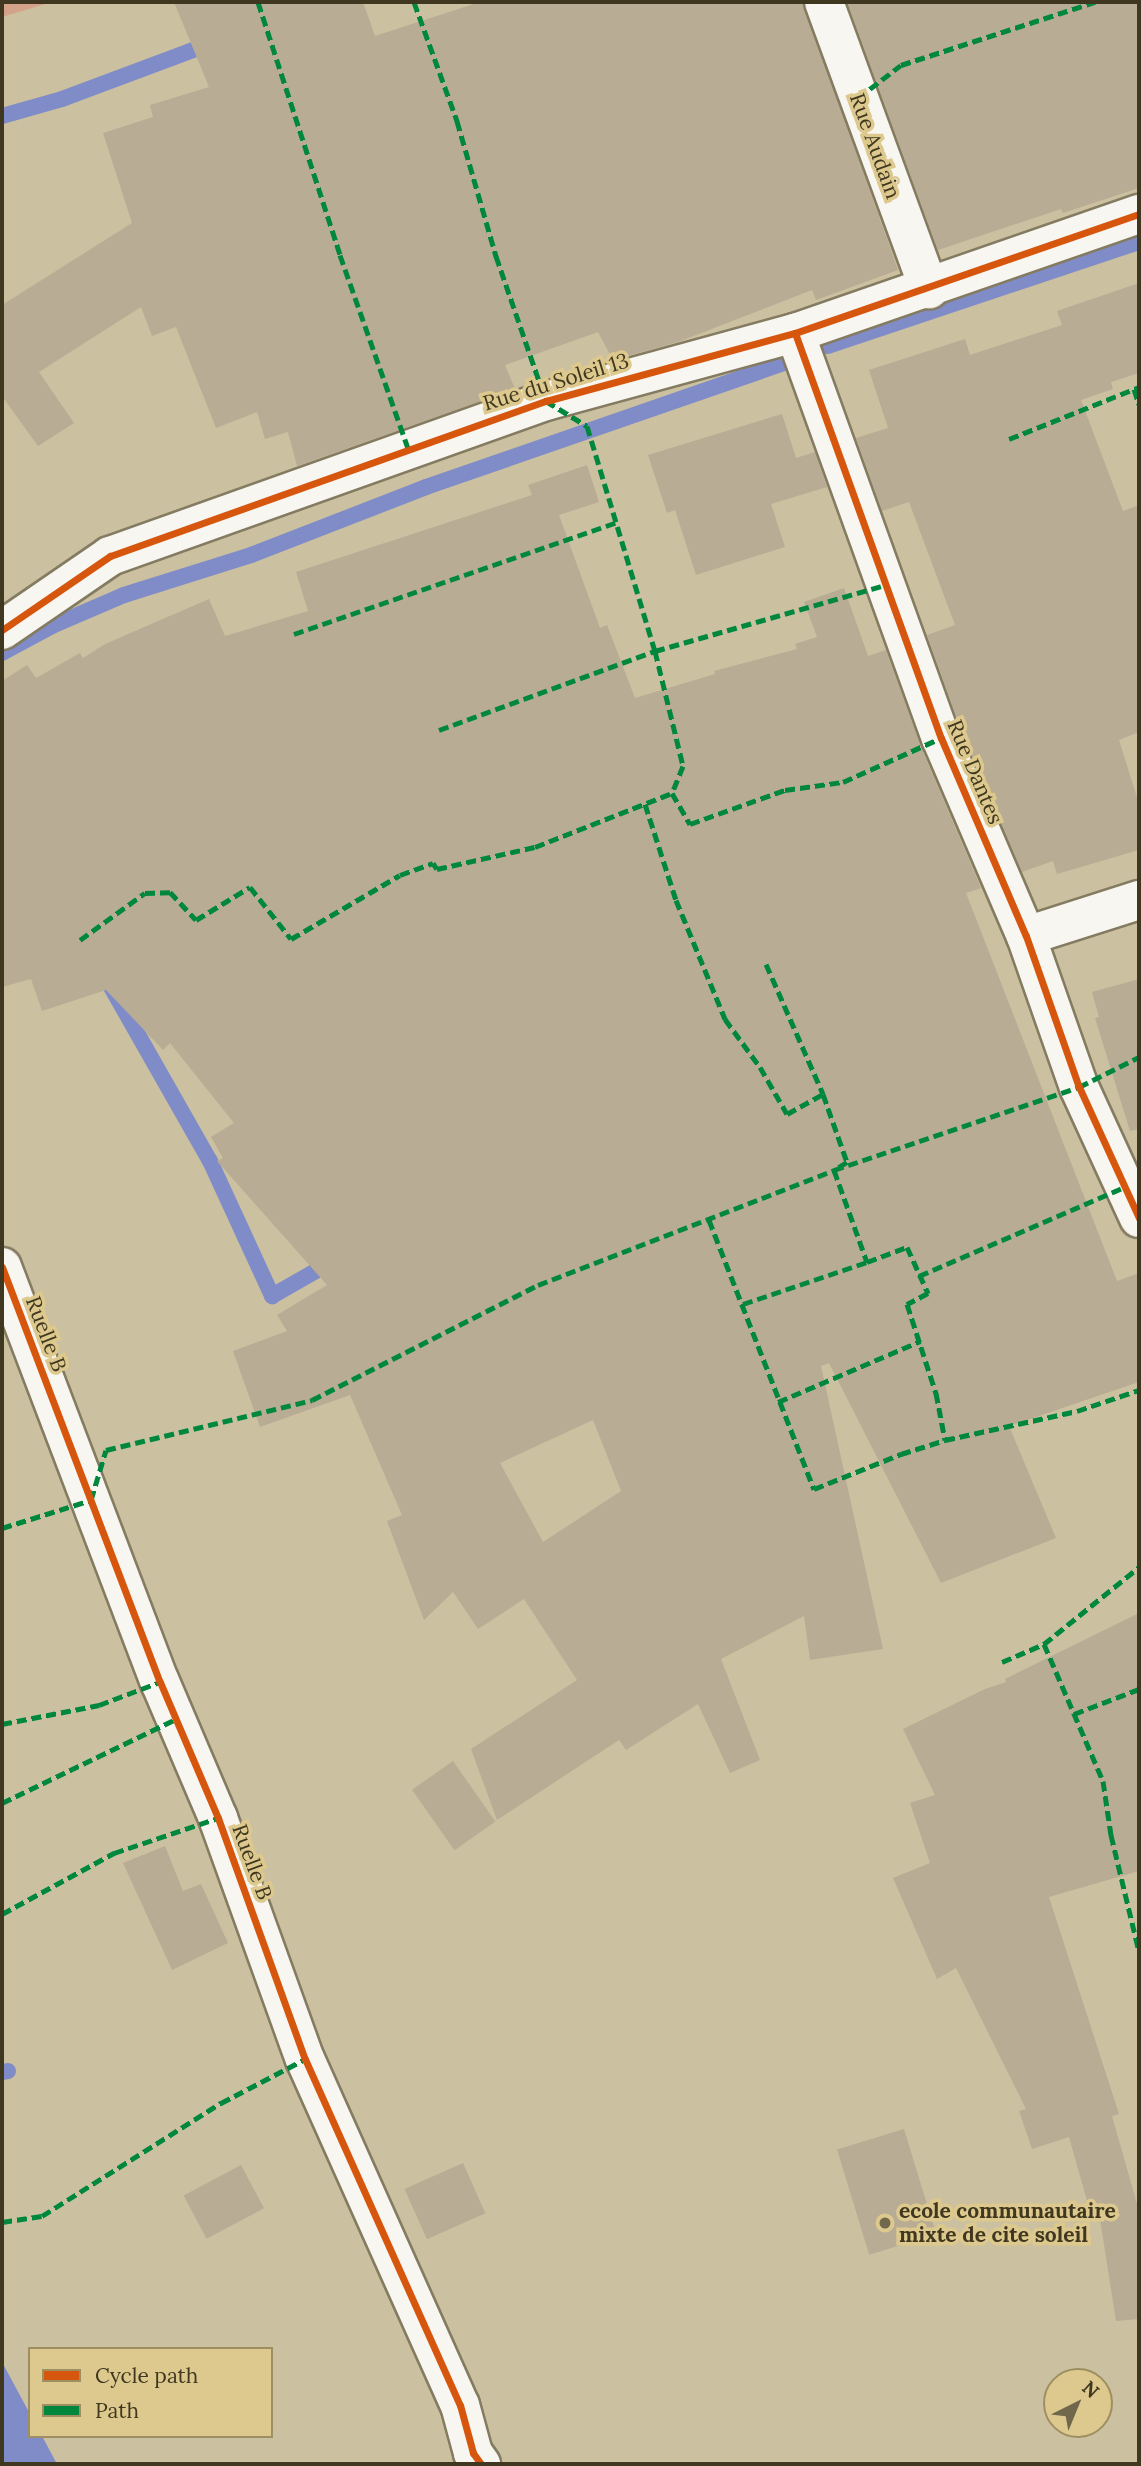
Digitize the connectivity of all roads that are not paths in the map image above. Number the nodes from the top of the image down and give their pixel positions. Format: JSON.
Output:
{"nodes":[{"id":1,"x":824,"y":2,"type":"edge"},
{"id":2,"x":1139,"y":214,"type":"edge"},
{"id":3,"x":929,"y":289,"type":"junction"},
{"id":4,"x":795,"y":333,"type":"junction"},
{"id":5,"x":2,"y":630,"type":"edge"},
{"id":6,"x":1139,"y":900,"type":"edge"},
{"id":7,"x":1026,"y":936,"type":"junction"},
{"id":8,"x":1139,"y":1218,"type":"edge"},
{"id":9,"x":2,"y":1267,"type":"edge"},
{"id":10,"x":481,"y":2464,"type":"edge"}],
"edges":[{"from":1,"to":3,"type":"street","name":"Rue Audain"},
{"from":2,"to":3,"type":"street","name":"Rue du Soleil 13"},
{"from":3,"to":4,"type":"street","name":"Rue du Soleil 13"},
{"from":4,"to":5,"type":"street","name":"Rue du Soleil 13"},
{"from":4,"to":7,"type":"street","name":"Rue Dantes"},
{"from":6,"to":7,"type":"street"},
{"from":7,"to":8,"type":"street","name":"Rue Dantes"},
{"from":9,"to":10,"type":"street","name":"Ruelle B"}]}
